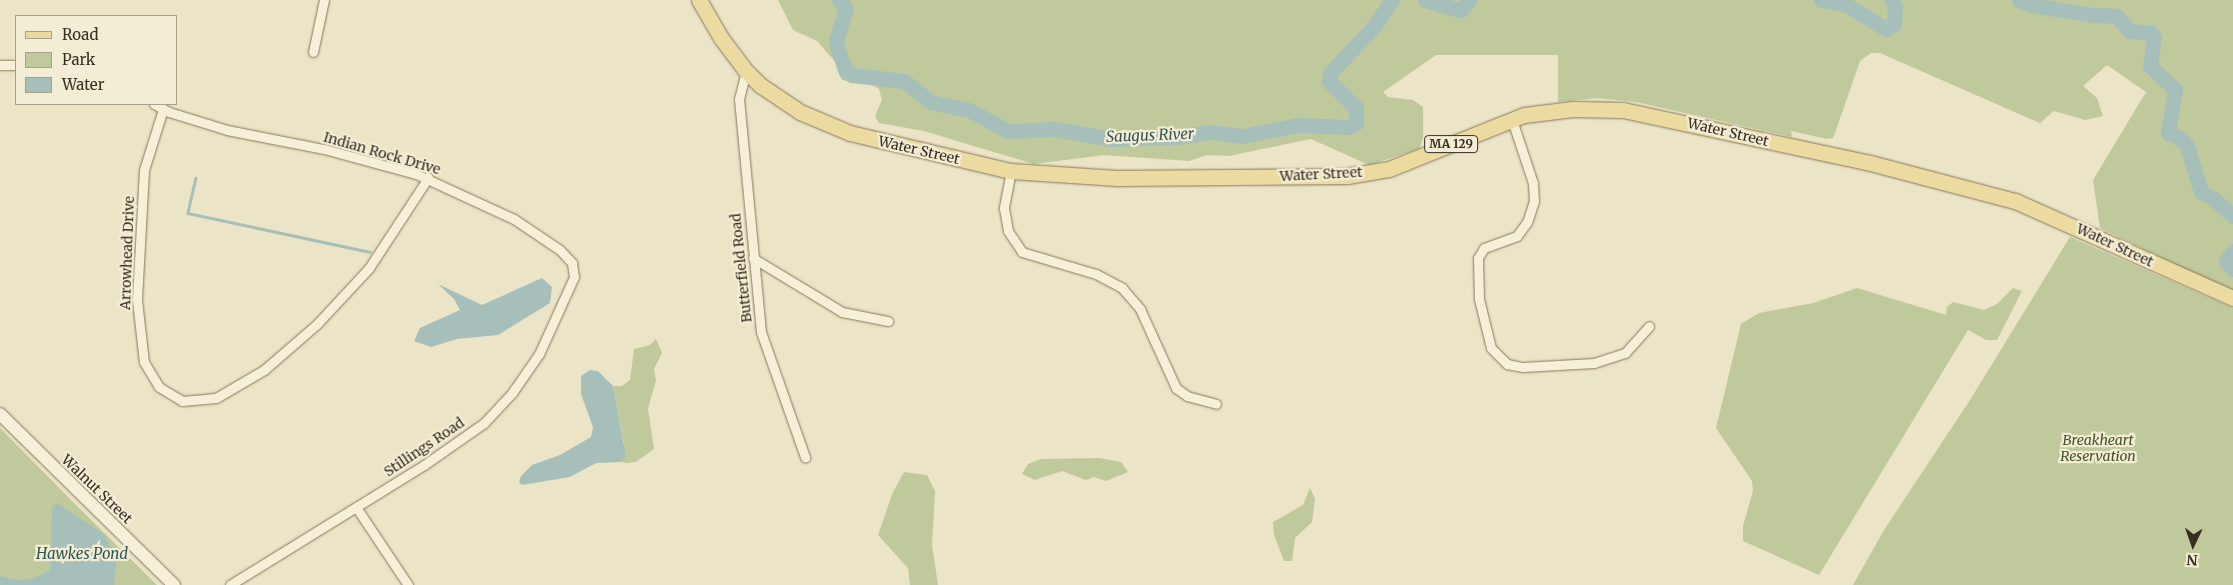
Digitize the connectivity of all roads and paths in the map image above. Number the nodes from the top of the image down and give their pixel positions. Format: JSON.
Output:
{"nodes":[{"id":1,"x":324,"y":0,"type":"edge"},
{"id":2,"x":699,"y":0,"type":"edge"},
{"id":3,"x":313,"y":52,"type":"dead end"},
{"id":4,"x":0,"y":65,"type":"edge"},
{"id":5,"x":15,"y":65,"type":"edge"},
{"id":6,"x":746,"y":71,"type":"junction"},
{"id":7,"x":156,"y":105,"type":"edge"},
{"id":8,"x":163,"y":109,"type":"junction"},
{"id":9,"x":1512,"y":120,"type":"junction"},
{"id":10,"x":1012,"y":171,"type":"junction"},
{"id":11,"x":428,"y":178,"type":"junction"},
{"id":12,"x":753,"y":258,"type":"junction"},
{"id":13,"x":574,"y":277,"type":"joint"},
{"id":14,"x":2233,"y":298,"type":"edge"},
{"id":15,"x":888,"y":321,"type":"dead end"},
{"id":16,"x":1649,"y":326,"type":"dead end"},
{"id":17,"x":1216,"y":404,"type":"dead end"},
{"id":18,"x":0,"y":414,"type":"edge"},
{"id":19,"x":805,"y":456,"type":"dead end"},
{"id":20,"x":356,"y":507,"type":"junction"},
{"id":21,"x":174,"y":585,"type":"edge"},
{"id":22,"x":230,"y":585,"type":"edge"},
{"id":23,"x":408,"y":585,"type":"edge"}],
"edges":[{"from":1,"to":3,"type":"street"},
{"from":2,"to":6,"type":"main road","name":"Water Street","number":"MA 129"},
{"from":4,"to":5,"type":"street"},
{"from":6,"to":10,"type":"main road","name":"Water Street","number":"MA 129"},
{"from":6,"to":12,"type":"street","name":"Butterfield Road"},
{"from":7,"to":8,"type":"street","name":"Indian Rock Drive"},
{"from":8,"to":11,"type":"street","name":"Indian Rock Drive"},
{"from":8,"to":11,"type":"street","name":"Arrowhead Drive"},
{"from":9,"to":10,"type":"main road","name":"Water Street","number":"MA 129"},
{"from":9,"to":14,"type":"main road","name":"Water Street","number":"MA 129"},
{"from":9,"to":16,"type":"street"},
{"from":10,"to":17,"type":"street"},
{"from":11,"to":13,"type":"street","name":"Indian Rock Drive"},
{"from":12,"to":15,"type":"street"},
{"from":12,"to":19,"type":"street","name":"Butterfield Road"},
{"from":13,"to":20,"type":"street","name":"Stillings Road"},
{"from":18,"to":21,"type":"main road","name":"Walnut Street"},
{"from":20,"to":22,"type":"street","name":"Stillings Road"},
{"from":20,"to":23,"type":"street"}]}
